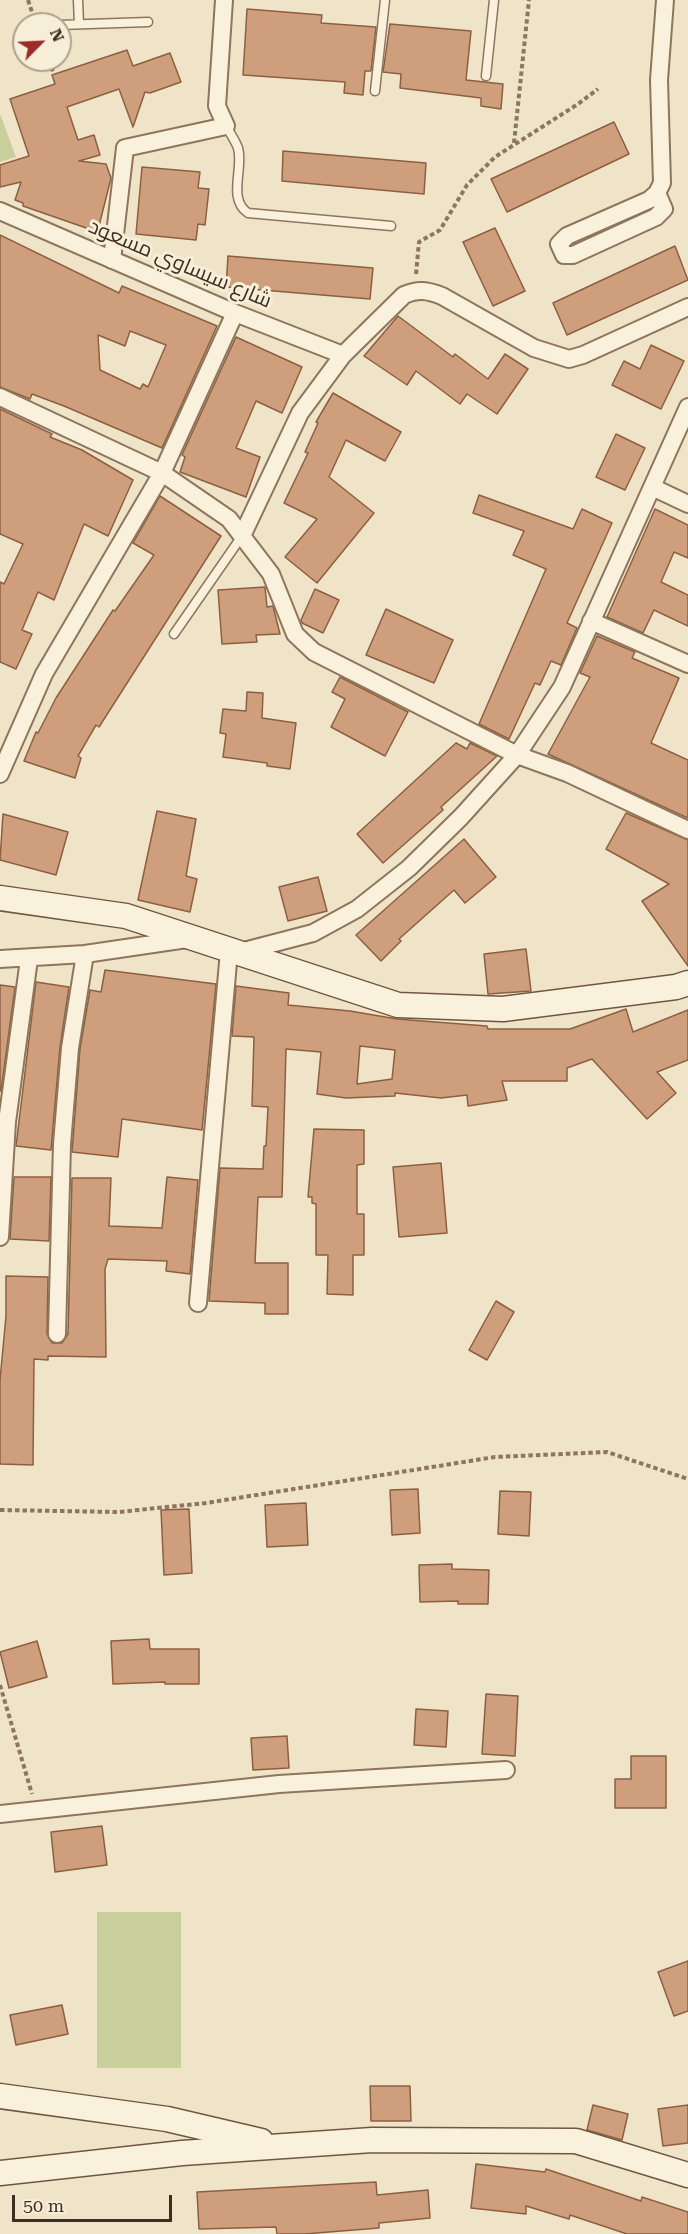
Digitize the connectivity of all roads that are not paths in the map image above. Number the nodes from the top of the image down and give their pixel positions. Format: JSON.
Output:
{"nodes":[{"id":1,"x":78,"y":0,"type":"edge"},
{"id":2,"x":224,"y":0,"type":"edge"},
{"id":3,"x":385,"y":0,"type":"edge"},
{"id":4,"x":494,"y":0,"type":"edge"},
{"id":5,"x":665,"y":0,"type":"edge"},
{"id":6,"x":147,"y":22,"type":"dead end"},
{"id":7,"x":72,"y":24,"type":"edge"},
{"id":8,"x":79,"y":24,"type":"junction"},
{"id":9,"x":486,"y":76,"type":"dead end"},
{"id":10,"x":375,"y":91,"type":"dead end"},
{"id":11,"x":226,"y":126,"type":"junction"},
{"id":12,"x":657,"y":193,"type":"junction"},
{"id":13,"x":0,"y":211,"type":"edge"},
{"id":14,"x":391,"y":226,"type":"dead end"},
{"id":15,"x":112,"y":260,"type":"junction"},
{"id":16,"x":688,"y":308,"type":"edge"},
{"id":17,"x":235,"y":313,"type":"junction"},
{"id":18,"x":343,"y":355,"type":"junction"},
{"id":19,"x":0,"y":397,"type":"edge"},
{"id":20,"x":688,"y":407,"type":"edge"},
{"id":21,"x":162,"y":473,"type":"junction"},
{"id":22,"x":652,"y":487,"type":"junction"},
{"id":23,"x":688,"y":504,"type":"edge"},
{"id":24,"x":242,"y":536,"type":"junction"},
{"id":25,"x":591,"y":621,"type":"junction"},
{"id":26,"x":174,"y":634,"type":"dead end"},
{"id":27,"x":688,"y":664,"type":"edge"},
{"id":28,"x":517,"y":755,"type":"junction"},
{"id":29,"x":0,"y":774,"type":"edge"},
{"id":30,"x":688,"y":830,"type":"edge"},
{"id":31,"x":0,"y":898,"type":"edge"},
{"id":32,"x":191,"y":938,"type":"junction"},
{"id":33,"x":232,"y":952,"type":"junction"},
{"id":34,"x":84,"y":954,"type":"junction"},
{"id":35,"x":0,"y":959,"type":"edge"},
{"id":36,"x":29,"y":959,"type":"junction"},
{"id":37,"x":688,"y":982,"type":"edge"},
{"id":38,"x":0,"y":1237,"type":"edge"},
{"id":39,"x":198,"y":1303,"type":"dead end"},
{"id":40,"x":57,"y":1334,"type":"dead end"},
{"id":41,"x":506,"y":1770,"type":"dead end"},
{"id":42,"x":0,"y":1814,"type":"edge"},
{"id":43,"x":0,"y":2096,"type":"edge"},
{"id":44,"x":286,"y":2146,"type":"junction"},
{"id":45,"x":0,"y":2173,"type":"edge"},
{"id":46,"x":688,"y":2175,"type":"edge"}],
"edges":[{"from":1,"to":8,"type":"lane"},
{"from":2,"to":11,"type":"street"},
{"from":3,"to":10,"type":"lane"},
{"from":4,"to":9,"type":"lane"},
{"from":5,"to":12,"type":"street"},
{"from":6,"to":8,"type":"lane"},
{"from":7,"to":8,"type":"lane"},
{"from":11,"to":14,"type":"lane"},
{"from":11,"to":15,"type":"street"},
{"from":12,"to":12,"type":"street"},
{"from":13,"to":15,"type":"street","name":"شارع سيساوي مسعود"},
{"from":15,"to":17,"type":"street","name":"شارع سيساوي مسعود"},
{"from":16,"to":18,"type":"street"},
{"from":17,"to":18,"type":"street","name":"شارع سيساوي مسعود"},
{"from":17,"to":21,"type":"street"},
{"from":18,"to":24,"type":"street"},
{"from":19,"to":21,"type":"street"},
{"from":20,"to":22,"type":"street"},
{"from":21,"to":24,"type":"street"},
{"from":21,"to":29,"type":"street"},
{"from":22,"to":23,"type":"street"},
{"from":22,"to":25,"type":"street"},
{"from":24,"to":26,"type":"lane"},
{"from":24,"to":28,"type":"street"},
{"from":25,"to":27,"type":"street"},
{"from":25,"to":28,"type":"street"},
{"from":28,"to":30,"type":"street"},
{"from":28,"to":33,"type":"street"},
{"from":31,"to":32,"type":"street"},
{"from":32,"to":33,"type":"street"},
{"from":32,"to":34,"type":"street"},
{"from":33,"to":37,"type":"street"},
{"from":33,"to":39,"type":"street"},
{"from":34,"to":36,"type":"street"},
{"from":34,"to":40,"type":"street"},
{"from":35,"to":36,"type":"street"},
{"from":36,"to":38,"type":"street"},
{"from":41,"to":42,"type":"street"},
{"from":43,"to":44,"type":"street"},
{"from":44,"to":45,"type":"street"},
{"from":44,"to":46,"type":"street"}]}
